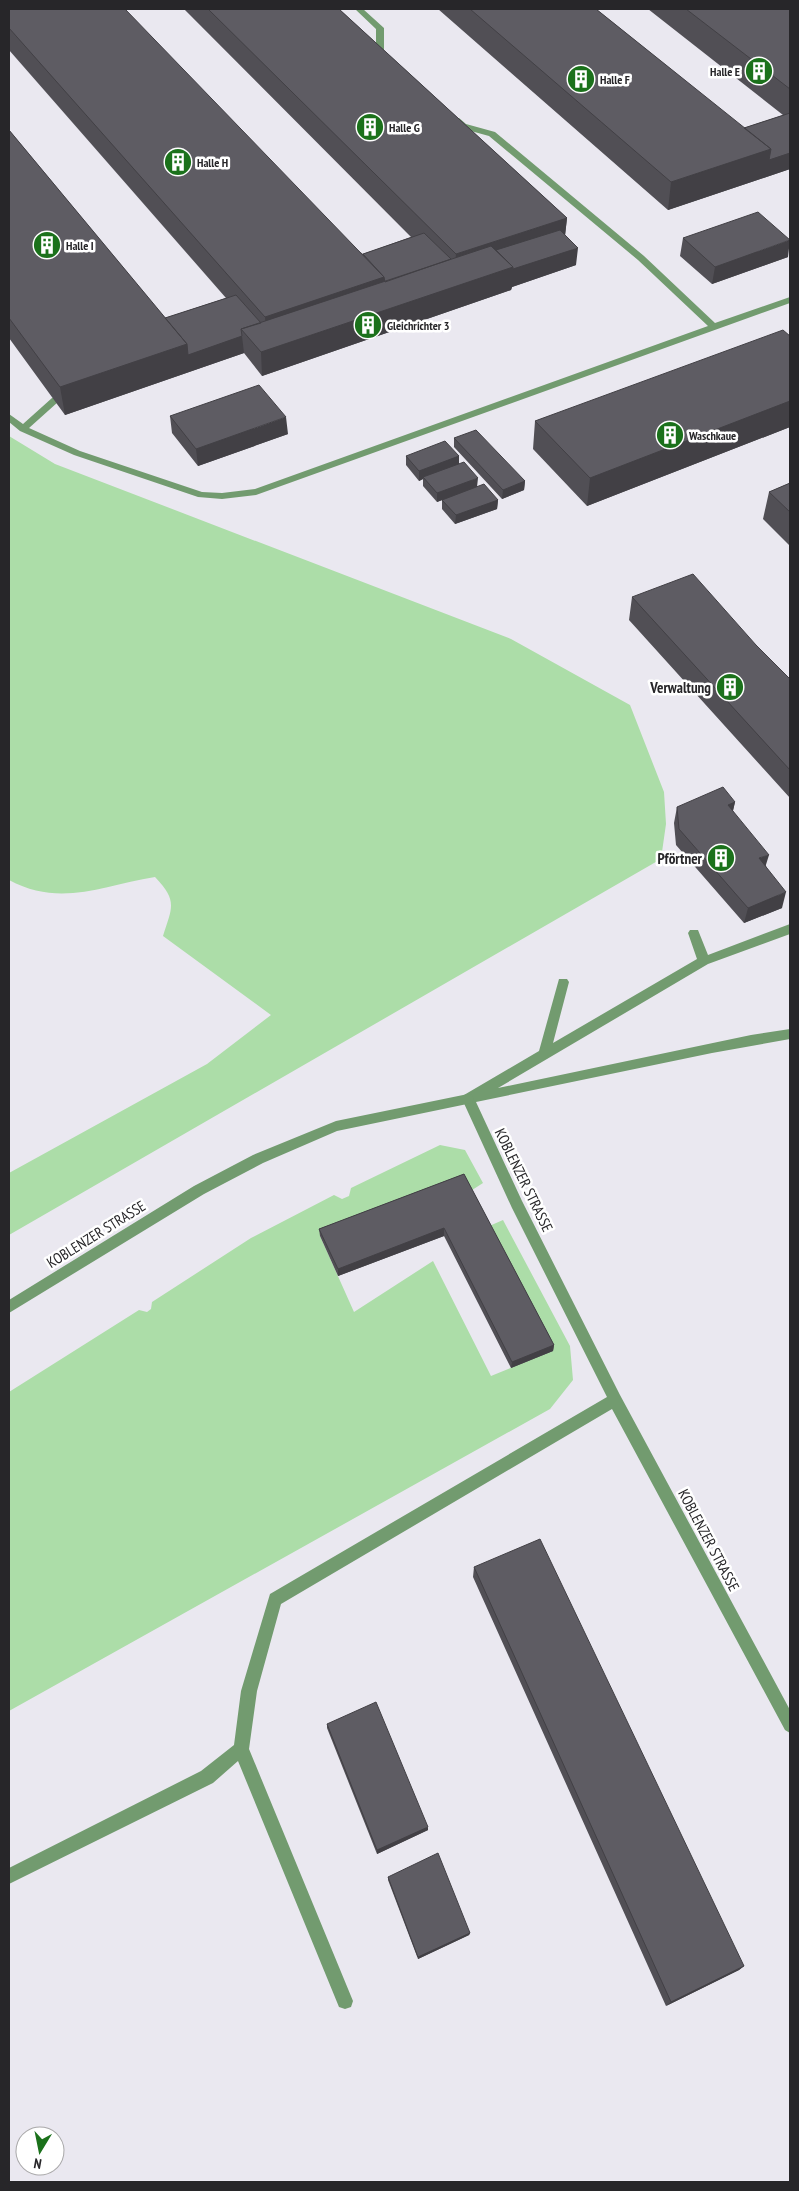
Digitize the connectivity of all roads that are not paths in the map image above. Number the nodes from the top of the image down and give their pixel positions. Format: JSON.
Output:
{"nodes":[{"id":1,"x":359,"y":9,"type":"edge"},
{"id":2,"x":395,"y":67,"type":"edge"},
{"id":3,"x":448,"y":113,"type":"edge"},
{"id":4,"x":790,"y":300,"type":"edge"},
{"id":5,"x":780,"y":304,"type":"junction"},
{"id":6,"x":790,"y":314,"type":"edge"},
{"id":7,"x":713,"y":326,"type":"junction"},
{"id":8,"x":54,"y":400,"type":"edge"},
{"id":9,"x":9,"y":417,"type":"edge"},
{"id":10,"x":23,"y":429,"type":"junction"},
{"id":11,"x":790,"y":929,"type":"edge"},
{"id":12,"x":694,"y":933,"type":"dead end"},
{"id":13,"x":704,"y":961,"type":"junction"},
{"id":14,"x":563,"y":982,"type":"dead end"},
{"id":15,"x":790,"y":1034,"type":"edge"},
{"id":16,"x":544,"y":1055,"type":"junction"},
{"id":17,"x":468,"y":1099,"type":"junction"},
{"id":18,"x":9,"y":1307,"type":"edge"},
{"id":19,"x":615,"y":1400,"type":"junction"},
{"id":20,"x":790,"y":1726,"type":"edge"},
{"id":21,"x":241,"y":1750,"type":"junction"},
{"id":22,"x":9,"y":1876,"type":"edge"},
{"id":23,"x":345,"y":2001,"type":"dead end"}],
"edges":[{"from":1,"to":2,"type":"street"},
{"from":3,"to":7,"type":"street"},
{"from":4,"to":5,"type":"street"},
{"from":5,"to":6,"type":"street"},
{"from":5,"to":7,"type":"street"},
{"from":7,"to":10,"type":"street"},
{"from":8,"to":10,"type":"street"},
{"from":9,"to":10,"type":"street"},
{"from":11,"to":13,"type":"street"},
{"from":12,"to":13,"type":"street"},
{"from":13,"to":16,"type":"street"},
{"from":14,"to":16,"type":"street"},
{"from":15,"to":17,"type":"street"},
{"from":16,"to":17,"type":"street"},
{"from":17,"to":18,"type":"street","name":"KOBLENZER STRASSE"},
{"from":17,"to":19,"type":"street","name":"KOBLENZER STRASSE"},
{"from":19,"to":20,"type":"street","name":"KOBLENZER STRASSE"},
{"from":19,"to":21,"type":"street"},
{"from":21,"to":22,"type":"street"},
{"from":21,"to":23,"type":"street"}]}
